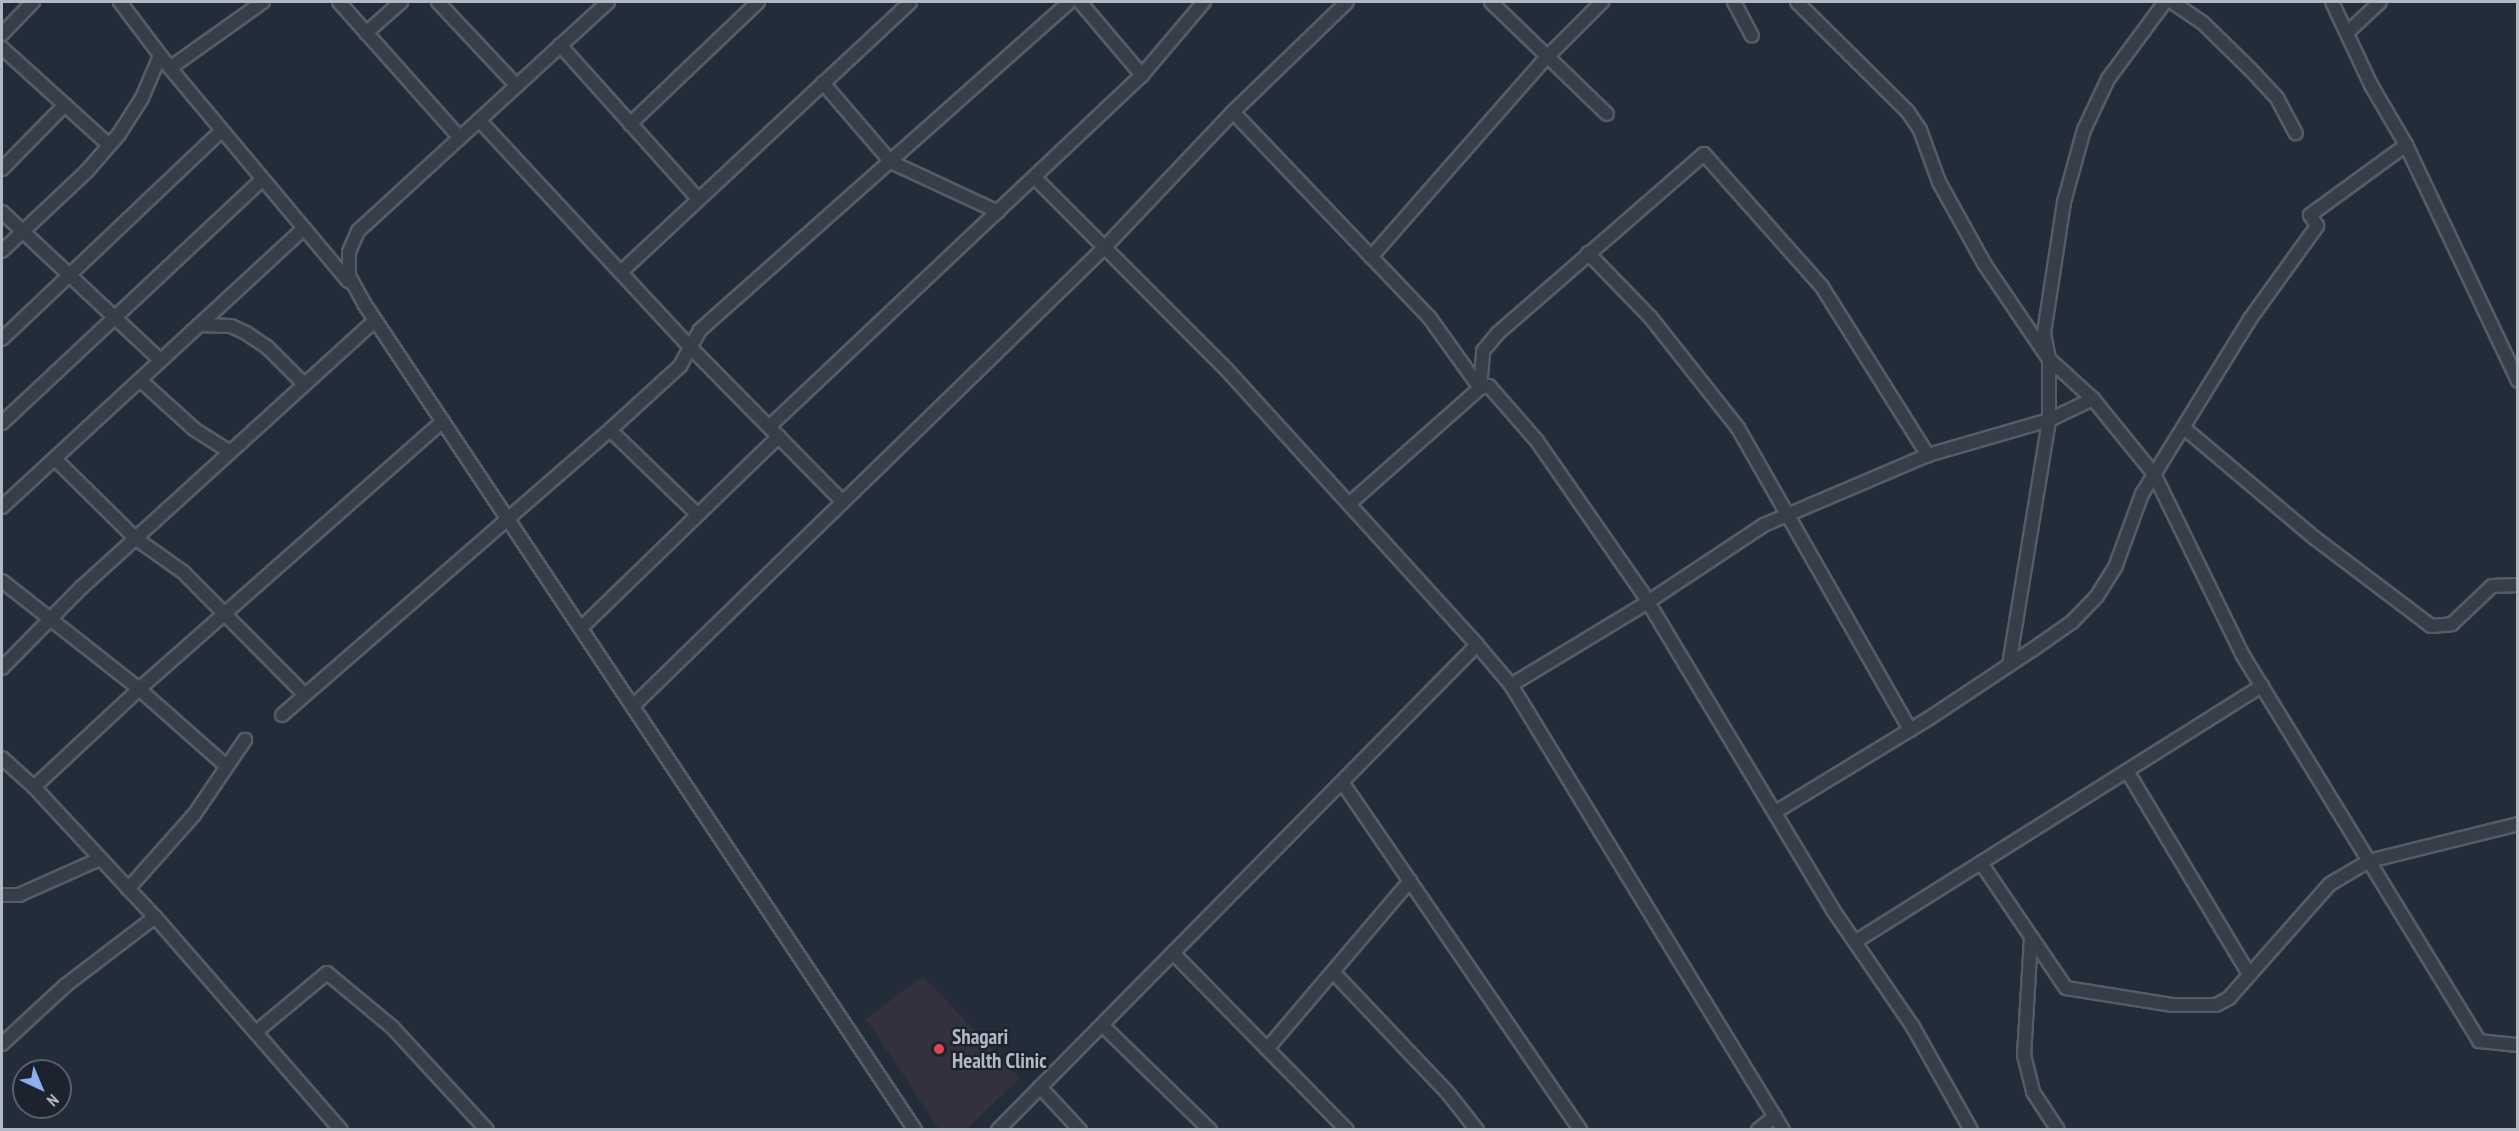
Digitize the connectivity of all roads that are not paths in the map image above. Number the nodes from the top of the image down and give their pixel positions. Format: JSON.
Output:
{"nodes":[{"id":1,"x":33,"y":2,"type":"edge"},
{"id":2,"x":120,"y":2,"type":"edge"},
{"id":3,"x":263,"y":2,"type":"edge"},
{"id":4,"x":339,"y":2,"type":"edge"},
{"id":5,"x":401,"y":2,"type":"edge"},
{"id":6,"x":438,"y":2,"type":"edge"},
{"id":7,"x":608,"y":2,"type":"edge"},
{"id":8,"x":758,"y":2,"type":"edge"},
{"id":9,"x":910,"y":2,"type":"edge"},
{"id":10,"x":1070,"y":2,"type":"edge"},
{"id":11,"x":1080,"y":2,"type":"edge"},
{"id":12,"x":1204,"y":2,"type":"edge"},
{"id":13,"x":1347,"y":2,"type":"edge"},
{"id":14,"x":1491,"y":2,"type":"edge"},
{"id":15,"x":1602,"y":2,"type":"edge"},
{"id":16,"x":1734,"y":2,"type":"edge"},
{"id":17,"x":1797,"y":2,"type":"edge"},
{"id":18,"x":2165,"y":2,"type":"edge"},
{"id":19,"x":2172,"y":2,"type":"edge"},
{"id":20,"x":2332,"y":2,"type":"edge"},
{"id":21,"x":2380,"y":2,"type":"edge"},
{"id":22,"x":2,"y":33,"type":"edge"},
{"id":23,"x":366,"y":33,"type":"junction"},
{"id":24,"x":2347,"y":33,"type":"junction"},
{"id":25,"x":1752,"y":36,"type":"dead end"},
{"id":26,"x":560,"y":45,"type":"junction"},
{"id":27,"x":2,"y":48,"type":"edge"},
{"id":28,"x":160,"y":56,"type":"junction"},
{"id":29,"x":1547,"y":57,"type":"junction"},
{"id":30,"x":170,"y":68,"type":"junction"},
{"id":31,"x":1142,"y":75,"type":"junction"},
{"id":32,"x":823,"y":83,"type":"junction"},
{"id":33,"x":517,"y":86,"type":"junction"},
{"id":34,"x":65,"y":105,"type":"junction"},
{"id":35,"x":1233,"y":112,"type":"junction"},
{"id":36,"x":1607,"y":114,"type":"dead end"},
{"id":37,"x":479,"y":120,"type":"junction"},
{"id":38,"x":630,"y":124,"type":"junction"},
{"id":39,"x":221,"y":131,"type":"junction"},
{"id":40,"x":2296,"y":133,"type":"dead end"},
{"id":41,"x":459,"y":138,"type":"junction"},
{"id":42,"x":109,"y":145,"type":"junction"},
{"id":43,"x":2406,"y":145,"type":"junction"},
{"id":44,"x":891,"y":162,"type":"junction"},
{"id":45,"x":2,"y":169,"type":"edge"},
{"id":46,"x":1034,"y":177,"type":"junction"},
{"id":47,"x":262,"y":180,"type":"junction"},
{"id":48,"x":698,"y":199,"type":"junction"},
{"id":49,"x":2,"y":212,"type":"edge"},
{"id":50,"x":998,"y":212,"type":"junction"},
{"id":51,"x":304,"y":228,"type":"junction"},
{"id":52,"x":24,"y":230,"type":"junction"},
{"id":53,"x":1104,"y":248,"type":"junction"},
{"id":54,"x":2,"y":251,"type":"edge"},
{"id":55,"x":1588,"y":253,"type":"junction"},
{"id":56,"x":1371,"y":257,"type":"junction"},
{"id":57,"x":622,"y":271,"type":"junction"},
{"id":58,"x":70,"y":274,"type":"junction"},
{"id":59,"x":353,"y":286,"type":"junction"},
{"id":60,"x":222,"y":304,"type":"junction"},
{"id":61,"x":117,"y":317,"type":"junction"},
{"id":62,"x":375,"y":320,"type":"junction"},
{"id":63,"x":199,"y":325,"type":"junction"},
{"id":64,"x":231,"y":326,"type":"junction"},
{"id":65,"x":2,"y":339,"type":"edge"},
{"id":66,"x":692,"y":349,"type":"junction"},
{"id":67,"x":2049,"y":359,"type":"junction"},
{"id":68,"x":160,"y":360,"type":"junction"},
{"id":69,"x":2514,"y":361,"type":"edge"},
{"id":70,"x":140,"y":380,"type":"junction"},
{"id":71,"x":2517,"y":381,"type":"edge"},
{"id":72,"x":304,"y":384,"type":"junction"},
{"id":73,"x":1480,"y":388,"type":"junction"},
{"id":74,"x":2093,"y":399,"type":"junction"},
{"id":75,"x":2049,"y":420,"type":"junction"},
{"id":76,"x":443,"y":421,"type":"junction"},
{"id":77,"x":2,"y":423,"type":"edge"},
{"id":78,"x":770,"y":426,"type":"junction"},
{"id":79,"x":2184,"y":428,"type":"junction"},
{"id":80,"x":610,"y":430,"type":"junction"},
{"id":81,"x":779,"y":436,"type":"junction"},
{"id":82,"x":230,"y":452,"type":"junction"},
{"id":83,"x":1928,"y":455,"type":"junction"},
{"id":84,"x":55,"y":459,"type":"junction"},
{"id":85,"x":2154,"y":474,"type":"junction"},
{"id":86,"x":842,"y":501,"type":"junction"},
{"id":87,"x":1349,"y":504,"type":"junction"},
{"id":88,"x":2,"y":507,"type":"edge"},
{"id":89,"x":1790,"y":513,"type":"junction"},
{"id":90,"x":697,"y":514,"type":"junction"},
{"id":91,"x":509,"y":518,"type":"junction"},
{"id":92,"x":135,"y":538,"type":"junction"},
{"id":93,"x":2,"y":581,"type":"edge"},
{"id":94,"x":2517,"y":585,"type":"edge"},
{"id":95,"x":1648,"y":602,"type":"junction"},
{"id":96,"x":224,"y":613,"type":"junction"},
{"id":97,"x":50,"y":618,"type":"junction"},
{"id":98,"x":582,"y":627,"type":"junction"},
{"id":99,"x":1477,"y":645,"type":"junction"},
{"id":100,"x":2009,"y":665,"type":"junction"},
{"id":101,"x":2,"y":668,"type":"edge"},
{"id":102,"x":1511,"y":685,"type":"junction"},
{"id":103,"x":2262,"y":686,"type":"junction"},
{"id":104,"x":139,"y":689,"type":"junction"},
{"id":105,"x":305,"y":695,"type":"junction"},
{"id":106,"x":634,"y":705,"type":"junction"},
{"id":107,"x":282,"y":715,"type":"dead end"},
{"id":108,"x":1910,"y":730,"type":"junction"},
{"id":109,"x":245,"y":740,"type":"dead end"},
{"id":110,"x":2,"y":758,"type":"edge"},
{"id":111,"x":226,"y":766,"type":"junction"},
{"id":112,"x":7,"y":770,"type":"edge"},
{"id":113,"x":2127,"y":771,"type":"junction"},
{"id":114,"x":1342,"y":782,"type":"junction"},
{"id":115,"x":34,"y":787,"type":"junction"},
{"id":116,"x":1777,"y":811,"type":"junction"},
{"id":117,"x":2517,"y":824,"type":"edge"},
{"id":118,"x":100,"y":859,"type":"junction"},
{"id":119,"x":2369,"y":861,"type":"junction"},
{"id":120,"x":1981,"y":862,"type":"junction"},
{"id":121,"x":1410,"y":881,"type":"junction"},
{"id":122,"x":128,"y":889,"type":"junction"},
{"id":123,"x":2,"y":895,"type":"edge"},
{"id":124,"x":155,"y":917,"type":"junction"},
{"id":125,"x":2031,"y":938,"type":"junction"},
{"id":126,"x":1855,"y":942,"type":"junction"},
{"id":127,"x":1173,"y":953,"type":"junction"},
{"id":128,"x":1333,"y":972,"type":"junction"},
{"id":129,"x":2249,"y":974,"type":"junction"},
{"id":130,"x":1102,"y":1024,"type":"junction"},
{"id":131,"x":256,"y":1032,"type":"junction"},
{"id":132,"x":2,"y":1044,"type":"edge"},
{"id":133,"x":2517,"y":1045,"type":"edge"},
{"id":134,"x":1268,"y":1049,"type":"junction"},
{"id":135,"x":1040,"y":1087,"type":"junction"},
{"id":136,"x":1775,"y":1116,"type":"junction"},
{"id":137,"x":341,"y":1130,"type":"edge"},
{"id":138,"x":487,"y":1130,"type":"edge"},
{"id":139,"x":915,"y":1130,"type":"edge"},
{"id":140,"x":998,"y":1130,"type":"edge"},
{"id":141,"x":1080,"y":1130,"type":"edge"},
{"id":142,"x":1210,"y":1130,"type":"edge"},
{"id":143,"x":1347,"y":1130,"type":"edge"},
{"id":144,"x":1477,"y":1130,"type":"edge"},
{"id":145,"x":1580,"y":1130,"type":"edge"},
{"id":146,"x":1758,"y":1130,"type":"edge"},
{"id":147,"x":1783,"y":1130,"type":"edge"},
{"id":148,"x":1971,"y":1130,"type":"edge"},
{"id":149,"x":2058,"y":1130,"type":"edge"}],
"edges":[{"from":1,"to":22,"type":"street"},
{"from":2,"to":28,"type":"street"},
{"from":3,"to":30,"type":"street"},
{"from":4,"to":23,"type":"street"},
{"from":5,"to":23,"type":"street"},
{"from":6,"to":33,"type":"street"},
{"from":7,"to":26,"type":"street"},
{"from":8,"to":38,"type":"street"},
{"from":9,"to":32,"type":"street"},
{"from":10,"to":44,"type":"street"},
{"from":11,"to":31,"type":"street"},
{"from":12,"to":31,"type":"street"},
{"from":13,"to":35,"type":"street"},
{"from":14,"to":29,"type":"street"},
{"from":15,"to":29,"type":"street"},
{"from":16,"to":25,"type":"street"},
{"from":17,"to":67,"type":"street"},
{"from":18,"to":67,"type":"street"},
{"from":19,"to":40,"type":"street"},
{"from":20,"to":24,"type":"street"},
{"from":21,"to":24,"type":"street"},
{"from":23,"to":41,"type":"street"},
{"from":24,"to":43,"type":"street"},
{"from":26,"to":33,"type":"street"},
{"from":26,"to":38,"type":"street"},
{"from":27,"to":34,"type":"street"},
{"from":28,"to":30,"type":"street"},
{"from":28,"to":42,"type":"street"},
{"from":29,"to":36,"type":"street"},
{"from":29,"to":56,"type":"street"},
{"from":30,"to":39,"type":"street"},
{"from":31,"to":46,"type":"street"},
{"from":32,"to":44,"type":"street"},
{"from":32,"to":48,"type":"street"},
{"from":33,"to":37,"type":"street"},
{"from":34,"to":42,"type":"street"},
{"from":34,"to":45,"type":"street"},
{"from":35,"to":53,"type":"street"},
{"from":35,"to":56,"type":"street"},
{"from":37,"to":41,"type":"street"},
{"from":37,"to":57,"type":"street"},
{"from":38,"to":48,"type":"street"},
{"from":39,"to":47,"type":"street"},
{"from":39,"to":58,"type":"street"},
{"from":41,"to":59,"type":"street"},
{"from":42,"to":52,"type":"street"},
{"from":43,"to":69,"type":"street"},
{"from":43,"to":79,"type":"street"},
{"from":44,"to":50,"type":"street"},
{"from":44,"to":66,"type":"street"},
{"from":46,"to":50,"type":"street"},
{"from":46,"to":53,"type":"street"},
{"from":47,"to":51,"type":"street"},
{"from":47,"to":61,"type":"street"},
{"from":48,"to":57,"type":"street"},
{"from":49,"to":52,"type":"street"},
{"from":50,"to":78,"type":"street"},
{"from":51,"to":59,"type":"street"},
{"from":51,"to":60,"type":"street"},
{"from":52,"to":54,"type":"street"},
{"from":52,"to":58,"type":"street"},
{"from":53,"to":86,"type":"street"},
{"from":53,"to":87,"type":"street"},
{"from":55,"to":73,"type":"street"},
{"from":55,"to":83,"type":"street"},
{"from":55,"to":89,"type":"street"},
{"from":56,"to":73,"type":"street"},
{"from":57,"to":66,"type":"street"},
{"from":58,"to":61,"type":"street"},
{"from":58,"to":65,"type":"street"},
{"from":59,"to":62,"type":"street"},
{"from":60,"to":63,"type":"street"},
{"from":60,"to":64,"type":"street"},
{"from":61,"to":68,"type":"street"},
{"from":61,"to":77,"type":"street"},
{"from":62,"to":72,"type":"street"},
{"from":62,"to":76,"type":"street"},
{"from":63,"to":64,"type":"street"},
{"from":63,"to":68,"type":"street"},
{"from":64,"to":72,"type":"street"},
{"from":66,"to":78,"type":"street"},
{"from":66,"to":80,"type":"street"},
{"from":67,"to":74,"type":"street"},
{"from":67,"to":75,"type":"street"},
{"from":68,"to":70,"type":"street"},
{"from":69,"to":71,"type":"street"},
{"from":70,"to":82,"type":"street"},
{"from":70,"to":84,"type":"street"},
{"from":72,"to":82,"type":"street"},
{"from":73,"to":87,"type":"street"},
{"from":73,"to":95,"type":"street"},
{"from":74,"to":75,"type":"street"},
{"from":74,"to":85,"type":"street"},
{"from":75,"to":83,"type":"street"},
{"from":75,"to":100,"type":"street"},
{"from":76,"to":91,"type":"street"},
{"from":76,"to":96,"type":"street"},
{"from":78,"to":81,"type":"street"},
{"from":79,"to":85,"type":"street"},
{"from":79,"to":94,"type":"street"},
{"from":80,"to":90,"type":"street"},
{"from":80,"to":91,"type":"street"},
{"from":81,"to":86,"type":"street"},
{"from":81,"to":90,"type":"street"},
{"from":82,"to":92,"type":"street"},
{"from":83,"to":89,"type":"street"},
{"from":84,"to":88,"type":"street"},
{"from":84,"to":92,"type":"street"},
{"from":85,"to":100,"type":"street"},
{"from":85,"to":103,"type":"street"},
{"from":86,"to":106,"type":"street"},
{"from":87,"to":99,"type":"street"},
{"from":89,"to":95,"type":"street"},
{"from":89,"to":108,"type":"street"},
{"from":90,"to":98,"type":"street"},
{"from":91,"to":98,"type":"street"},
{"from":91,"to":105,"type":"street"},
{"from":92,"to":96,"type":"street"},
{"from":92,"to":97,"type":"street"},
{"from":93,"to":97,"type":"street"},
{"from":95,"to":102,"type":"street"},
{"from":95,"to":116,"type":"street"},
{"from":96,"to":104,"type":"street"},
{"from":96,"to":105,"type":"street"},
{"from":97,"to":101,"type":"street"},
{"from":97,"to":104,"type":"street"},
{"from":98,"to":106,"type":"street"},
{"from":99,"to":102,"type":"street"},
{"from":99,"to":114,"type":"street"},
{"from":100,"to":108,"type":"street"},
{"from":102,"to":136,"type":"street"},
{"from":103,"to":113,"type":"street"},
{"from":103,"to":119,"type":"street"},
{"from":104,"to":111,"type":"street"},
{"from":104,"to":115,"type":"street"},
{"from":105,"to":107,"type":"street"},
{"from":106,"to":139,"type":"street"},
{"from":108,"to":116,"type":"street"},
{"from":109,"to":111,"type":"street"},
{"from":110,"to":112,"type":"street"},
{"from":111,"to":122,"type":"street"},
{"from":112,"to":115,"type":"street"},
{"from":113,"to":120,"type":"street"},
{"from":113,"to":129,"type":"street"},
{"from":114,"to":121,"type":"street"},
{"from":114,"to":127,"type":"street"},
{"from":115,"to":118,"type":"street"},
{"from":116,"to":126,"type":"street"},
{"from":117,"to":119,"type":"street"},
{"from":118,"to":122,"type":"street"},
{"from":118,"to":123,"type":"street"},
{"from":119,"to":129,"type":"street"},
{"from":119,"to":133,"type":"street"},
{"from":120,"to":125,"type":"street"},
{"from":120,"to":126,"type":"street"},
{"from":121,"to":128,"type":"street"},
{"from":121,"to":145,"type":"street"},
{"from":122,"to":124,"type":"street"},
{"from":124,"to":131,"type":"street"},
{"from":124,"to":132,"type":"street"},
{"from":125,"to":129,"type":"street"},
{"from":125,"to":149,"type":"street"},
{"from":126,"to":148,"type":"street"},
{"from":127,"to":130,"type":"street"},
{"from":127,"to":134,"type":"street"},
{"from":128,"to":134,"type":"street"},
{"from":128,"to":144,"type":"street"},
{"from":130,"to":135,"type":"street"},
{"from":130,"to":142,"type":"street"},
{"from":131,"to":137,"type":"street"},
{"from":131,"to":138,"type":"street"},
{"from":134,"to":143,"type":"street"},
{"from":135,"to":140,"type":"street"},
{"from":135,"to":141,"type":"street"},
{"from":136,"to":146,"type":"street"},
{"from":136,"to":147,"type":"street"}]}
